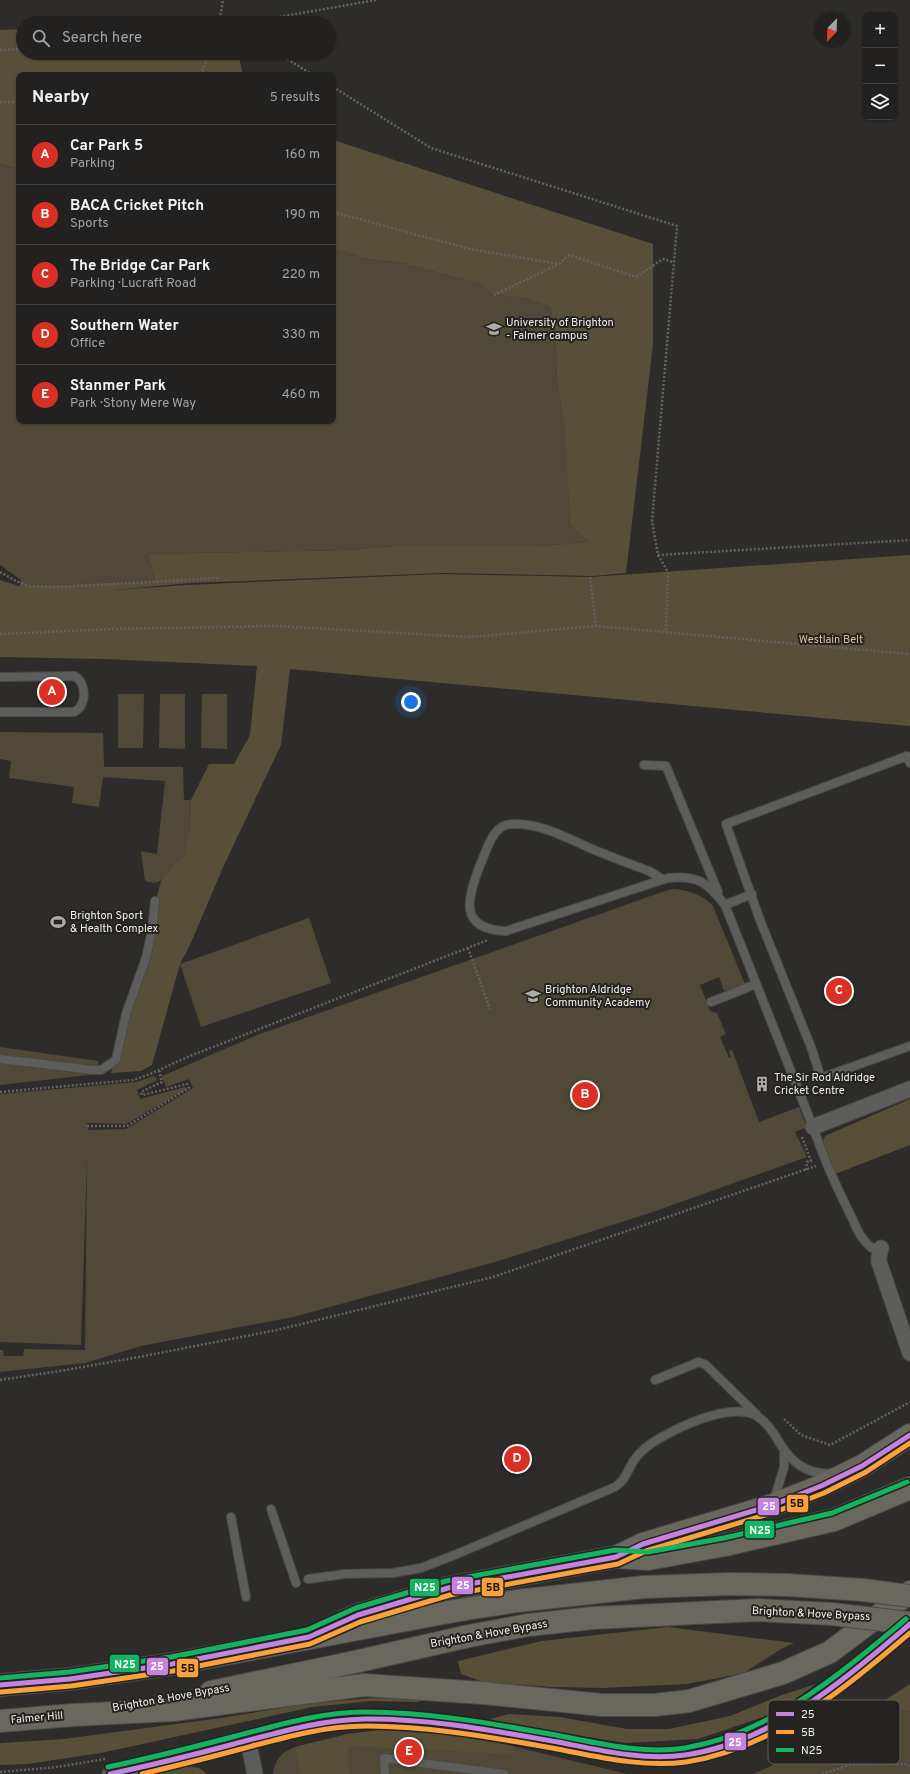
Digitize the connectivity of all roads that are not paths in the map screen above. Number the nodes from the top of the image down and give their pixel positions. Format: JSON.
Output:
{"nodes":[{"id":1,"x":0,"y":677,"type":"edge"},
{"id":2,"x":0,"y":712,"type":"edge"},
{"id":3,"x":910,"y":763,"type":"edge"},
{"id":4,"x":644,"y":765,"type":"dead end"},
{"id":5,"x":662,"y":879,"type":"junction"},
{"id":6,"x":752,"y":894,"type":"junction"},
{"id":7,"x":154,"y":901,"type":"dead end"},
{"id":8,"x":722,"y":901,"type":"junction"},
{"id":9,"x":756,"y":984,"type":"junction"},
{"id":10,"x":711,"y":1002,"type":"dead end"},
{"id":11,"x":910,"y":1046,"type":"edge"},
{"id":12,"x":0,"y":1059,"type":"edge"},
{"id":13,"x":910,"y":1089,"type":"edge"},
{"id":14,"x":813,"y":1127,"type":"junction"},
{"id":15,"x":881,"y":1248,"type":"joint"},
{"id":16,"x":910,"y":1353,"type":"edge"},
{"id":17,"x":655,"y":1380,"type":"dead end"},
{"id":18,"x":762,"y":1420,"type":"junction"},
{"id":19,"x":910,"y":1435,"type":"edge"},
{"id":20,"x":784,"y":1451,"type":"junction"},
{"id":21,"x":843,"y":1475,"type":"junction"},
{"id":22,"x":910,"y":1488,"type":"edge"},
{"id":23,"x":773,"y":1505,"type":"junction"},
{"id":24,"x":271,"y":1509,"type":"dead end"},
{"id":25,"x":231,"y":1517,"type":"dead end"},
{"id":26,"x":616,"y":1556,"type":"junction"},
{"id":27,"x":308,"y":1579,"type":"dead end"},
{"id":28,"x":296,"y":1583,"type":"dead end"},
{"id":29,"x":910,"y":1592,"type":"edge"},
{"id":30,"x":910,"y":1596,"type":"edge"},
{"id":31,"x":246,"y":1597,"type":"dead end"},
{"id":32,"x":910,"y":1623,"type":"edge"},
{"id":33,"x":309,"y":1637,"type":"junction"},
{"id":34,"x":0,"y":1685,"type":"edge"},
{"id":35,"x":811,"y":1700,"type":"edge"},
{"id":36,"x":73,"y":1715,"type":"junction"},
{"id":37,"x":0,"y":1721,"type":"edge"},
{"id":38,"x":768,"y":1726,"type":"edge"},
{"id":39,"x":248,"y":1740,"type":"junction"},
{"id":40,"x":110,"y":1774,"type":"edge"},
{"id":41,"x":255,"y":1774,"type":"edge"},
{"id":42,"x":385,"y":1774,"type":"edge"},
{"id":43,"x":504,"y":1774,"type":"edge"}],
"edges":[{"from":1,"to":2,"type":"lane"},
{"from":3,"to":6,"type":"lane"},
{"from":4,"to":8,"type":"lane"},
{"from":5,"to":5,"type":"lane"},
{"from":5,"to":8,"type":"lane"},
{"from":6,"to":8,"type":"lane"},
{"from":6,"to":11,"type":"lane"},
{"from":7,"to":12,"type":"lane"},
{"from":8,"to":9,"type":"lane"},
{"from":9,"to":10,"type":"lane"},
{"from":9,"to":14,"type":"lane"},
{"from":13,"to":14,"type":"street"},
{"from":14,"to":15,"type":"lane"},
{"from":15,"to":16,"type":"street"},
{"from":17,"to":18,"type":"lane"},
{"from":18,"to":20,"type":"lane"},
{"from":18,"to":27,"type":"lane"},
{"from":19,"to":21,"type":"highway"},
{"from":20,"to":21,"type":"lane"},
{"from":20,"to":23,"type":"lane"},
{"from":21,"to":23,"type":"highway"},
{"from":22,"to":26,"type":"highway"},
{"from":23,"to":26,"type":"highway"},
{"from":24,"to":28,"type":"lane"},
{"from":25,"to":31,"type":"lane"},
{"from":26,"to":33,"type":"highway"},
{"from":29,"to":36,"type":"highway"},
{"from":30,"to":33,"type":"highway","bridge":true},
{"from":32,"to":35,"type":"street"},
{"from":32,"to":36,"type":"highway","name":"Brighton & Hove Bypass","bridge":true},
{"from":33,"to":34,"type":"highway"},
{"from":36,"to":37,"type":"highway","name":"Falmer Hill"},
{"from":38,"to":39,"type":"street"},
{"from":39,"to":40,"type":"street"},
{"from":39,"to":41,"type":"street"},
{"from":42,"to":43,"type":"lane"}]}
